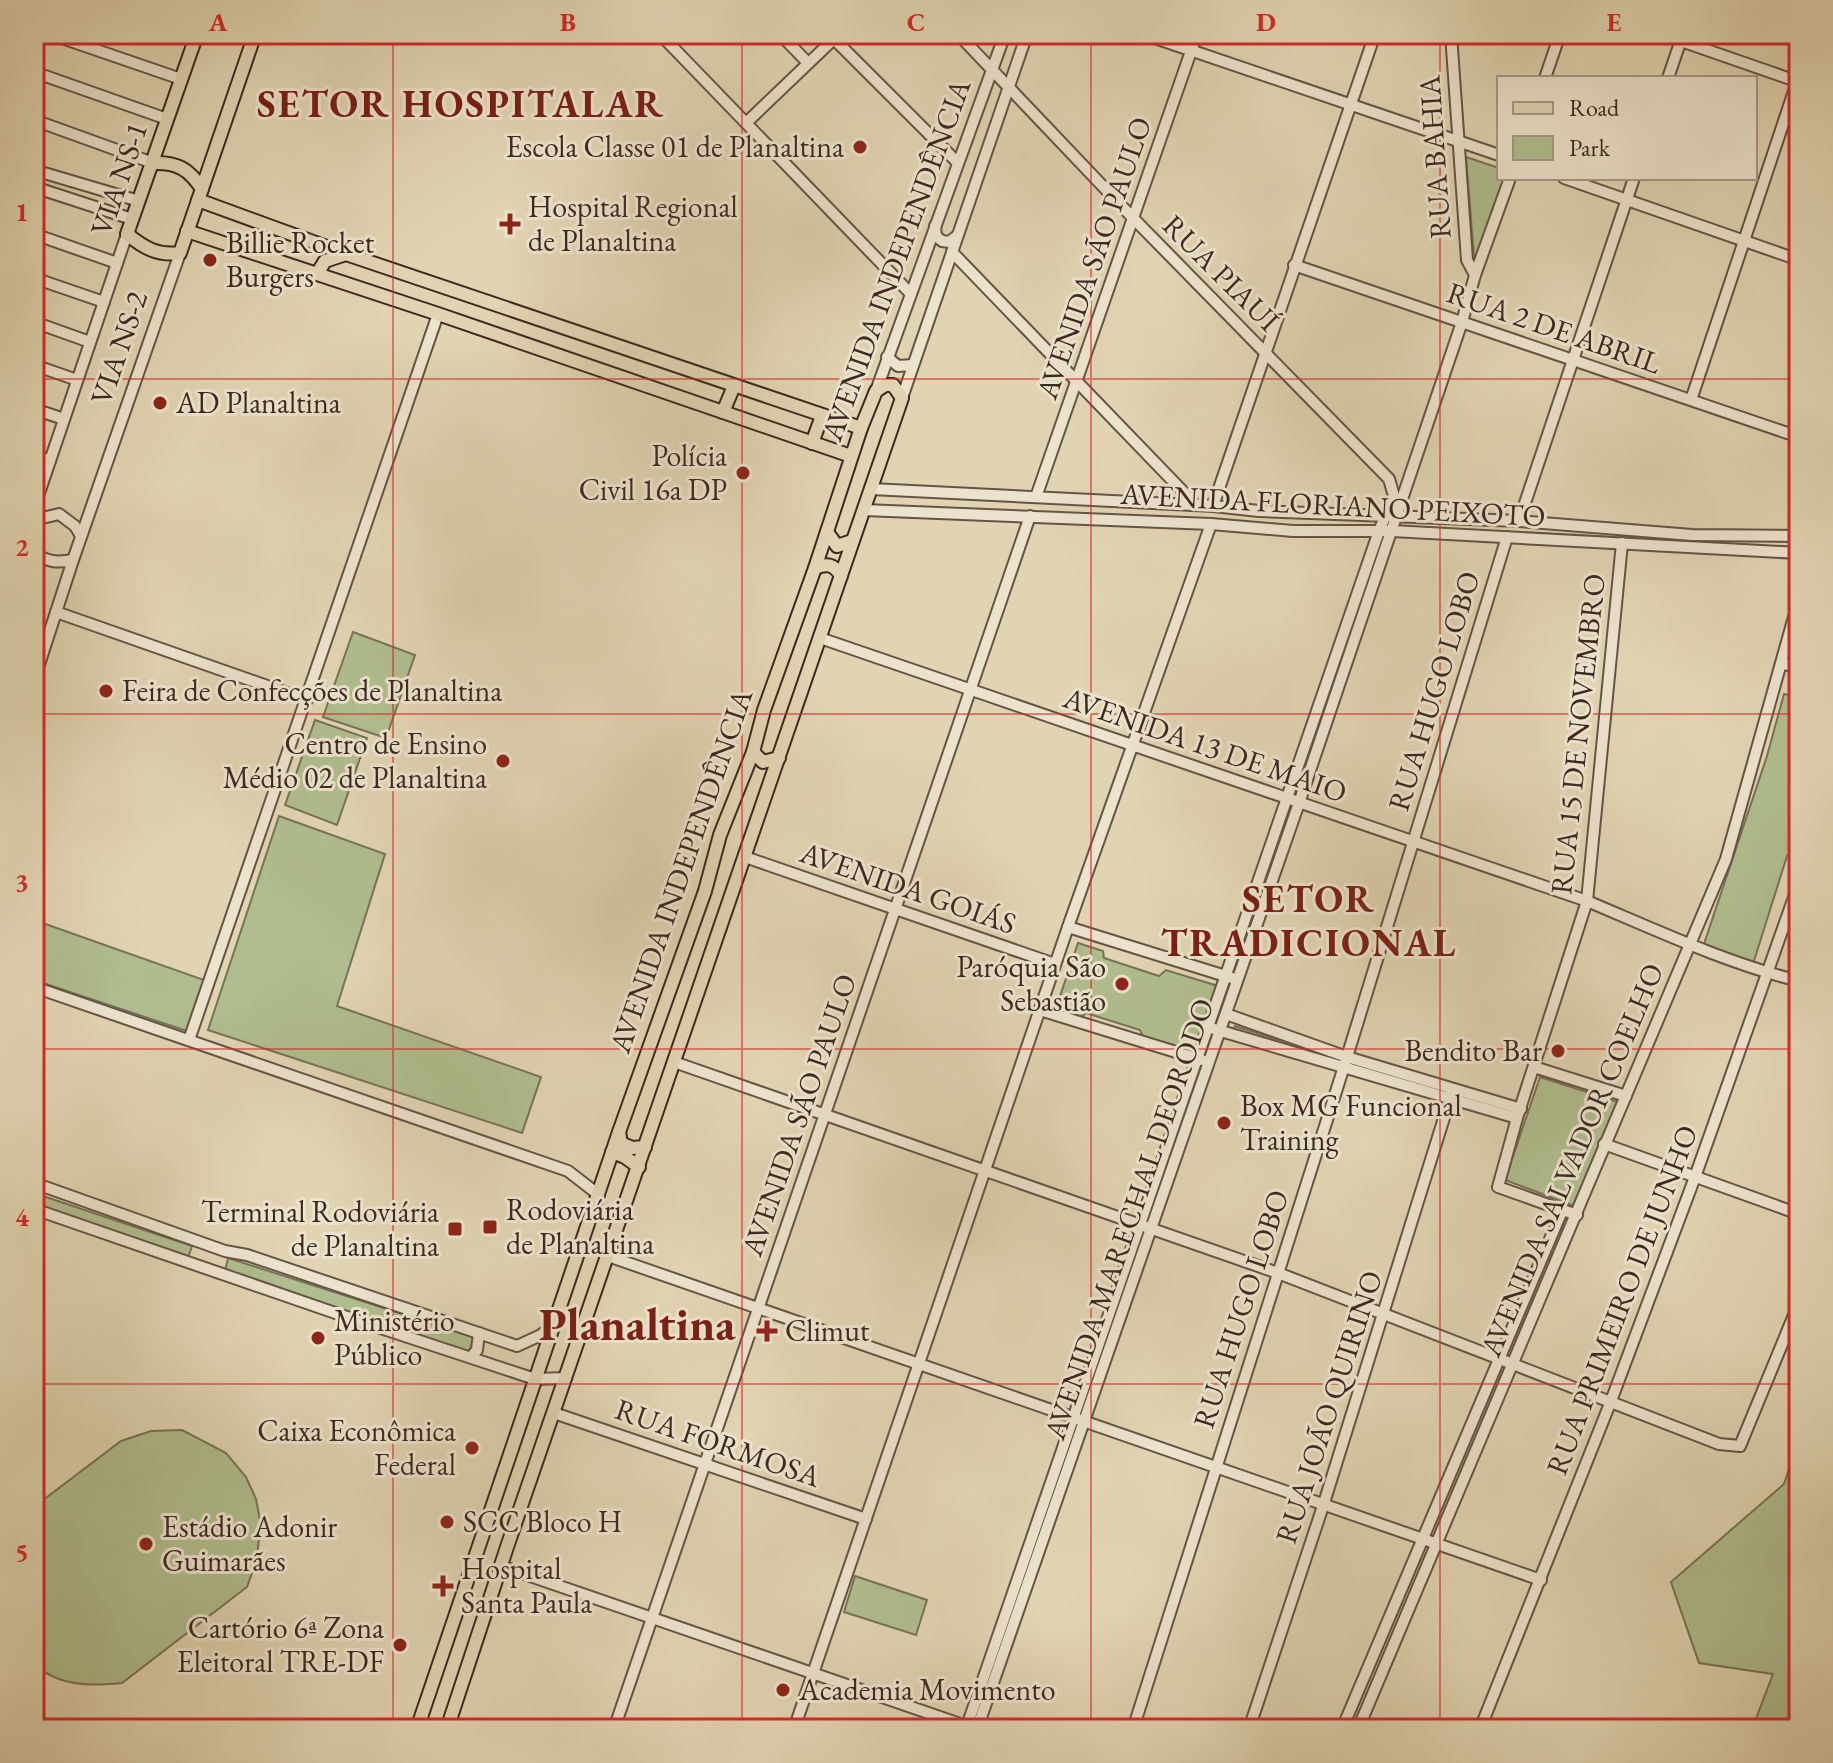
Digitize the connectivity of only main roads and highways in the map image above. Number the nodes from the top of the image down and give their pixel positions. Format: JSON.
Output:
{"nodes":[{"id":1,"x":255,"y":34,"type":"edge"},
{"id":2,"x":196,"y":37,"type":"edge"},
{"id":3,"x":153,"y":163,"type":"junction"},
{"id":4,"x":200,"y":194,"type":"junction"},
{"id":5,"x":187,"y":231,"type":"junction"},
{"id":6,"x":180,"y":253,"type":"joint"},
{"id":7,"x":346,"y":254,"type":"junction"},
{"id":8,"x":317,"y":274,"type":"junction"},
{"id":9,"x":549,"y":324,"type":"junction"},
{"id":10,"x":547,"y":351,"type":"junction"},
{"id":11,"x":664,"y":363,"type":"junction"},
{"id":12,"x":678,"y":368,"type":"junction"},
{"id":13,"x":734,"y":386,"type":"junction"},
{"id":14,"x":655,"y":389,"type":"junction"},
{"id":15,"x":671,"y":394,"type":"junction"},
{"id":16,"x":723,"y":412,"type":"junction"},
{"id":17,"x":822,"y":416,"type":"junction"},
{"id":18,"x":861,"y":428,"type":"junction"},
{"id":19,"x":812,"y":443,"type":"junction"},
{"id":20,"x":851,"y":456,"type":"junction"},
{"id":21,"x":827,"y":532,"type":"junction"},
{"id":22,"x":852,"y":541,"type":"junction"},
{"id":23,"x":815,"y":568,"type":"junction"},
{"id":24,"x":841,"y":576,"type":"junction"},
{"id":25,"x":753,"y":752,"type":"junction"},
{"id":26,"x":779,"y":758,"type":"junction"},
{"id":27,"x":743,"y":778,"type":"junction"},
{"id":28,"x":766,"y":793,"type":"junction"},
{"id":29,"x":619,"y":1132,"type":"junction"},
{"id":30,"x":645,"y":1147,"type":"junction"},
{"id":31,"x":612,"y":1152,"type":"junction"},
{"id":32,"x":639,"y":1167,"type":"junction"},
{"id":33,"x":493,"y":1508,"type":"junction"},
{"id":34,"x":517,"y":1518,"type":"junction"},
{"id":35,"x":487,"y":1526,"type":"junction"},
{"id":36,"x":508,"y":1544,"type":"junction"},
{"id":37,"x":417,"y":1729,"type":"edge"},
{"id":38,"x":447,"y":1729,"type":"edge"}],
"edges":[{"from":1,"to":4,"type":"main road","name":"VIA NS-2"},
{"from":2,"to":3,"type":"main road","name":"VIA NS-1"},
{"from":3,"to":4,"type":"main road"},
{"from":3,"to":6,"type":"main road","name":"VIA NS-1"},
{"from":4,"to":5,"type":"main road","name":"VIA NS-2"},
{"from":4,"to":7,"type":"main road"},
{"from":5,"to":6,"type":"main road","name":"VIA NS-2"},
{"from":5,"to":8,"type":"main road"},
{"from":7,"to":8,"type":"main road"},
{"from":7,"to":9,"type":"main road"},
{"from":8,"to":10,"type":"main road"},
{"from":9,"to":10,"type":"main road"},
{"from":9,"to":11,"type":"main road"},
{"from":10,"to":14,"type":"main road"},
{"from":11,"to":12,"type":"main road"},
{"from":11,"to":14,"type":"main road"},
{"from":12,"to":13,"type":"main road"},
{"from":12,"to":15,"type":"main road"},
{"from":13,"to":16,"type":"main road"},
{"from":13,"to":17,"type":"main road"},
{"from":14,"to":15,"type":"main road"},
{"from":15,"to":16,"type":"main road"},
{"from":16,"to":19,"type":"main road"},
{"from":17,"to":18,"type":"main road"},
{"from":17,"to":19,"type":"main road"},
{"from":18,"to":20,"type":"main road","name":"AVENIDA INDEPENDÊNCIA"},
{"from":18,"to":22,"type":"main road","name":"AVENIDA INDEPENDÊNCIA"},
{"from":19,"to":20,"type":"main road"},
{"from":20,"to":21,"type":"main road","name":"AVENIDA INDEPENDÊNCIA"},
{"from":21,"to":22,"type":"main road"},
{"from":21,"to":23,"type":"main road","name":"AVENIDA INDEPENDÊNCIA"},
{"from":22,"to":24,"type":"main road","name":"AVENIDA INDEPENDÊNCIA"},
{"from":23,"to":24,"type":"main road"},
{"from":23,"to":25,"type":"main road","name":"AVENIDA INDEPENDÊNCIA"},
{"from":24,"to":26,"type":"main road","name":"AVENIDA INDEPENDÊNCIA"},
{"from":25,"to":26,"type":"main road"},
{"from":25,"to":27,"type":"main road","name":"AVENIDA INDEPENDÊNCIA"},
{"from":26,"to":28,"type":"main road","name":"AVENIDA INDEPENDÊNCIA"},
{"from":27,"to":28,"type":"main road"},
{"from":27,"to":29,"type":"main road","name":"AVENIDA INDEPENDÊNCIA"},
{"from":28,"to":30,"type":"main road","name":"AVENIDA INDEPENDÊNCIA"},
{"from":29,"to":30,"type":"main road"},
{"from":29,"to":31,"type":"main road","name":"AVENIDA INDEPENDÊNCIA"},
{"from":30,"to":32,"type":"main road","name":"AVENIDA INDEPENDÊNCIA"},
{"from":31,"to":32,"type":"main road"},
{"from":31,"to":33,"type":"main road","name":"AVENIDA INDEPENDÊNCIA"},
{"from":32,"to":34,"type":"main road","name":"AVENIDA INDEPENDÊNCIA"},
{"from":33,"to":34,"type":"main road"},
{"from":33,"to":35,"type":"main road","name":"AVENIDA INDEPENDÊNCIA"},
{"from":34,"to":36,"type":"main road","name":"AVENIDA INDEPENDÊNCIA"},
{"from":35,"to":36,"type":"main road"},
{"from":35,"to":37,"type":"main road","name":"AVENIDA INDEPENDÊNCIA"},
{"from":36,"to":38,"type":"main road","name":"AVENIDA INDEPENDÊNCIA"}]}
